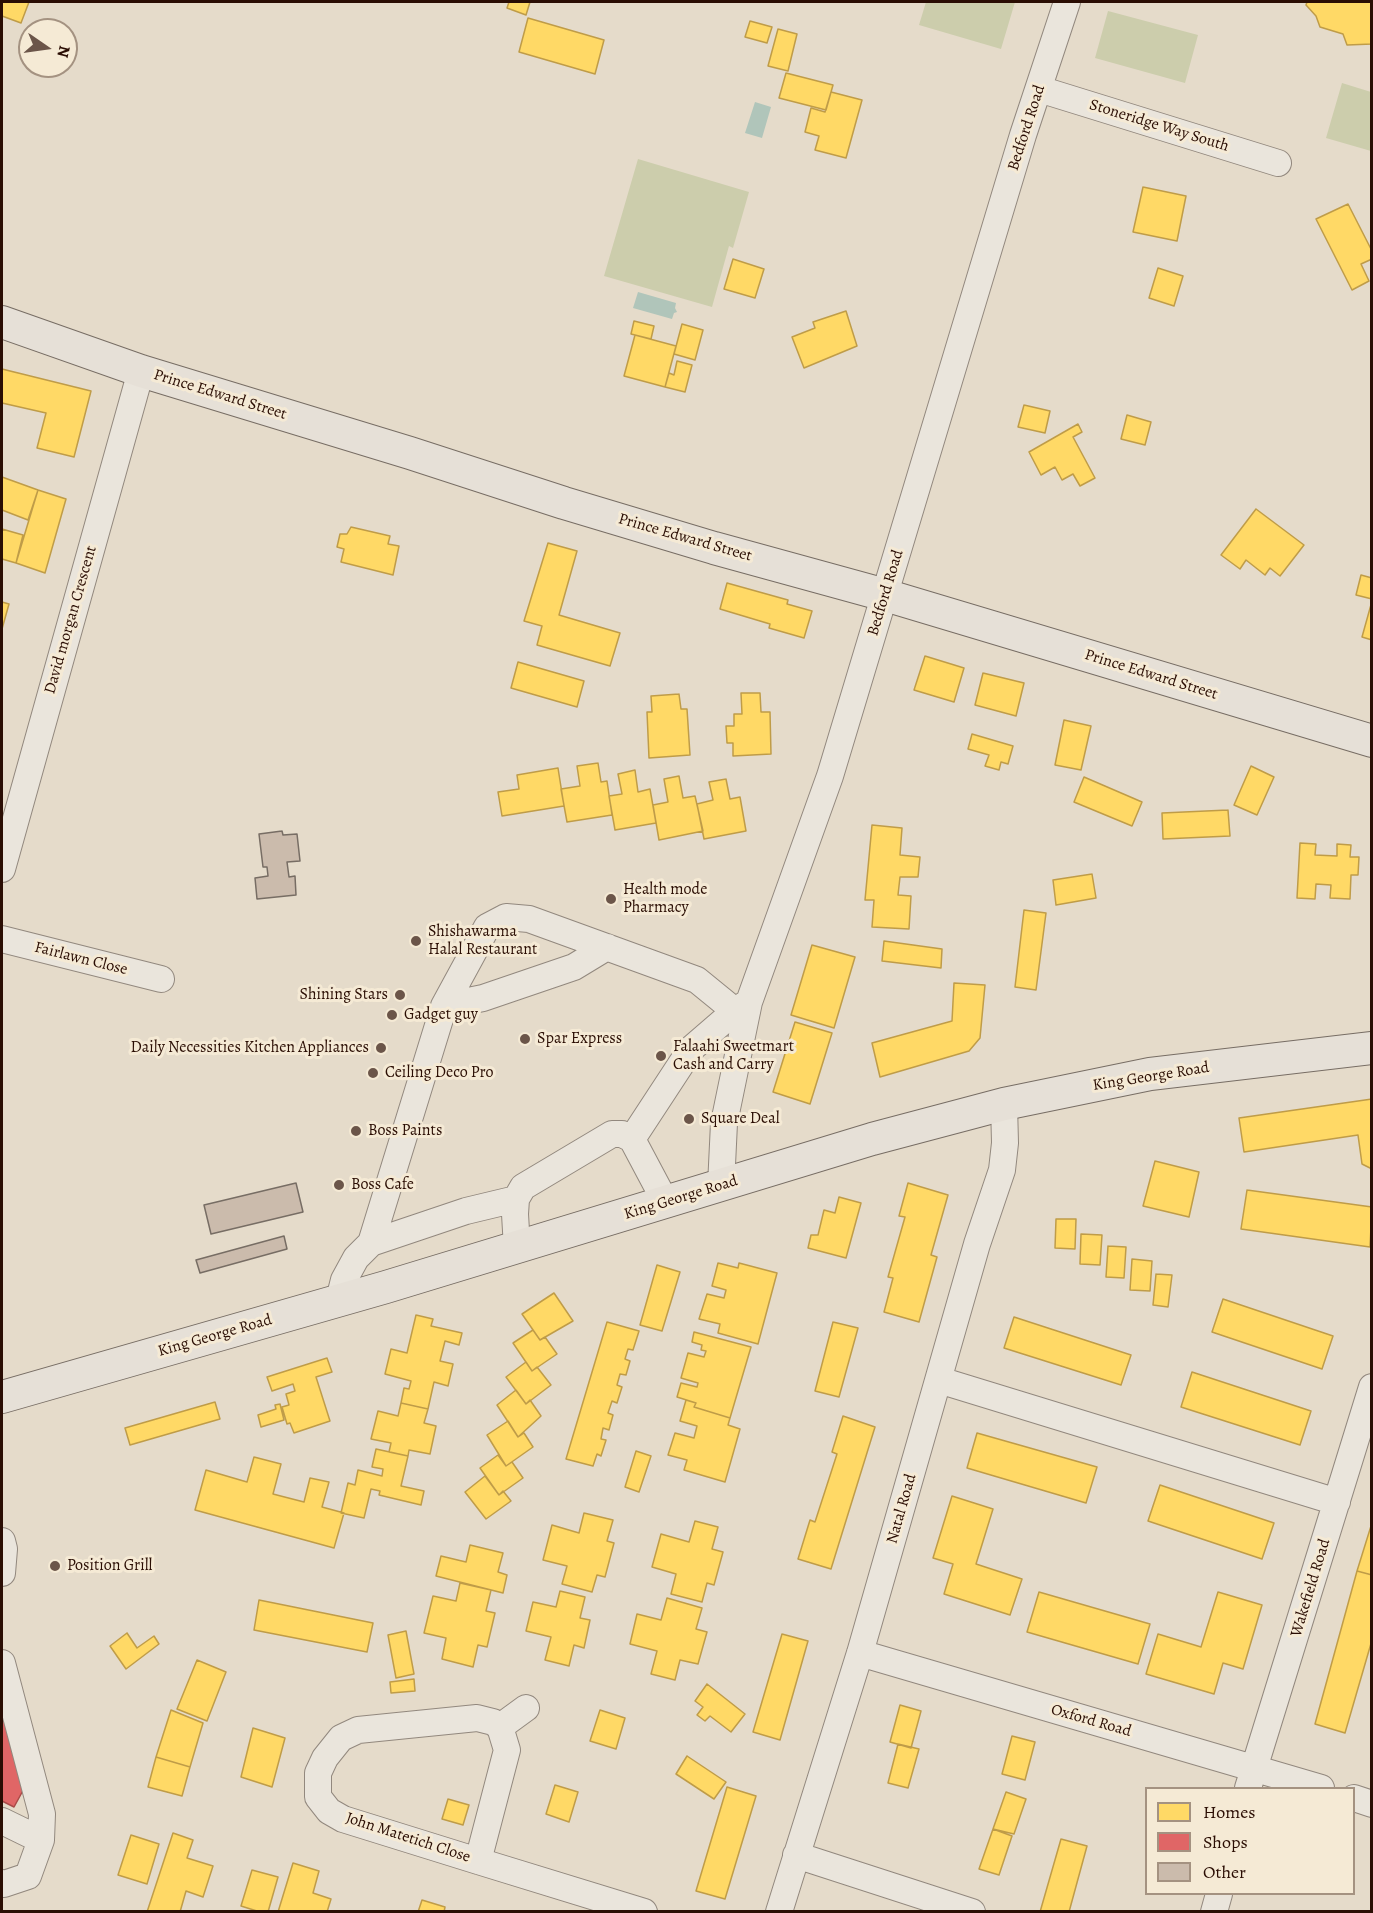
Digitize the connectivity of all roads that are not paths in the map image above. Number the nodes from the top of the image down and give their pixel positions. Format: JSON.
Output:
{"nodes":[{"id":1,"x":1066,"y":2,"type":"edge"},
{"id":2,"x":1039,"y":88,"type":"junction"},
{"id":3,"x":1278,"y":163,"type":"dead end"},
{"id":4,"x":2,"y":322,"type":"edge"},
{"id":5,"x":141,"y":370,"type":"junction"},
{"id":6,"x":885,"y":595,"type":"junction"},
{"id":7,"x":1371,"y":741,"type":"edge"},
{"id":8,"x":2,"y":869,"type":"edge"},
{"id":9,"x":2,"y":939,"type":"edge"},
{"id":10,"x":607,"y":947,"type":"junction"},
{"id":11,"x":161,"y":979,"type":"dead end"},
{"id":12,"x":444,"y":1006,"type":"junction"},
{"id":13,"x":742,"y":1006,"type":"junction"},
{"id":14,"x":1371,"y":1048,"type":"edge"},
{"id":15,"x":1004,"y":1104,"type":"junction"},
{"id":16,"x":632,"y":1139,"type":"junction"},
{"id":17,"x":721,"y":1186,"type":"junction"},
{"id":18,"x":516,"y":1198,"type":"junction"},
{"id":19,"x":666,"y":1203,"type":"junction"},
{"id":20,"x":371,"y":1243,"type":"junction"},
{"id":21,"x":517,"y":1248,"type":"junction"},
{"id":22,"x":339,"y":1300,"type":"junction"},
{"id":23,"x":939,"y":1380,"type":"junction"},
{"id":24,"x":1371,"y":1387,"type":"edge"},
{"id":25,"x":2,"y":1397,"type":"edge"},
{"id":26,"x":1337,"y":1503,"type":"junction"},
{"id":27,"x":2,"y":1541,"type":"edge"},
{"id":28,"x":2,"y":1573,"type":"edge"},
{"id":29,"x":860,"y":1653,"type":"junction"},
{"id":30,"x":2,"y":1663,"type":"edge"},
{"id":31,"x":526,"y":1708,"type":"dead end"},
{"id":32,"x":500,"y":1727,"type":"junction"},
{"id":33,"x":1251,"y":1778,"type":"edge"},
{"id":34,"x":1314,"y":1787,"type":"edge"},
{"id":35,"x":1355,"y":1799,"type":"edge"},
{"id":36,"x":1371,"y":1804,"type":"edge"},
{"id":37,"x":2,"y":1821,"type":"edge"},
{"id":38,"x":41,"y":1840,"type":"junction"},
{"id":39,"x":796,"y":1855,"type":"junction"},
{"id":40,"x":478,"y":1861,"type":"junction"},
{"id":41,"x":2,"y":1884,"type":"edge"},
{"id":42,"x":1218,"y":1895,"type":"edge"},
{"id":43,"x":644,"y":1911,"type":"edge"},
{"id":44,"x":779,"y":1911,"type":"edge"},
{"id":45,"x":972,"y":1911,"type":"edge"},
{"id":46,"x":1214,"y":1911,"type":"edge"}],
"edges":[{"from":1,"to":2,"type":"street","name":"Bedford Road"},
{"from":2,"to":3,"type":"street","name":"Stoneridge Way South"},
{"from":2,"to":6,"type":"street","name":"Bedford Road"},
{"from":4,"to":5,"type":"main road","name":"Prince Edward Street"},
{"from":5,"to":6,"type":"main road","name":"Prince Edward Street"},
{"from":5,"to":8,"type":"street","name":"David morgan Crescent"},
{"from":6,"to":7,"type":"main road","name":"Prince Edward Street"},
{"from":6,"to":13,"type":"street","name":"Bedford Road"},
{"from":9,"to":11,"type":"street","name":"Fairlawn Close"},
{"from":10,"to":12,"type":"street"},
{"from":10,"to":12,"type":"street"},
{"from":10,"to":13,"type":"street"},
{"from":12,"to":20,"type":"street"},
{"from":13,"to":16,"type":"street"},
{"from":13,"to":17,"type":"street","name":"Bedford Road"},
{"from":14,"to":15,"type":"main road","name":"King George Road"},
{"from":15,"to":17,"type":"main road","name":"King George Road"},
{"from":15,"to":23,"type":"street","name":"Natal Road"},
{"from":16,"to":18,"type":"street"},
{"from":16,"to":19,"type":"street"},
{"from":17,"to":19,"type":"main road","name":"King George Road"},
{"from":18,"to":20,"type":"street"},
{"from":18,"to":21,"type":"street"},
{"from":19,"to":21,"type":"main road","name":"King George Road"},
{"from":20,"to":22,"type":"street"},
{"from":21,"to":22,"type":"main road","name":"King George Road"},
{"from":22,"to":25,"type":"main road","name":"King George Road"},
{"from":23,"to":26,"type":"street"},
{"from":23,"to":29,"type":"street","name":"Natal Road"},
{"from":24,"to":26,"type":"street","name":"Wakefield Road"},
{"from":26,"to":33,"type":"street","name":"Wakefield Road"},
{"from":27,"to":28,"type":"street"},
{"from":29,"to":33,"type":"street","name":"Oxford Road"},
{"from":29,"to":39,"type":"street","name":"Natal Road"},
{"from":30,"to":38,"type":"street"},
{"from":31,"to":32,"type":"street"},
{"from":32,"to":40,"type":"street","name":"John Matetich Close"},
{"from":32,"to":40,"type":"street","name":"John Matetich Close"},
{"from":33,"to":34,"type":"street","name":"Oxford Road"},
{"from":35,"to":36,"type":"street"},
{"from":37,"to":38,"type":"street"},
{"from":38,"to":41,"type":"street"},
{"from":39,"to":44,"type":"street","name":"Natal Road"},
{"from":39,"to":45,"type":"street"},
{"from":40,"to":43,"type":"street","name":"John Matetich Close"},
{"from":42,"to":46,"type":"street"}]}
